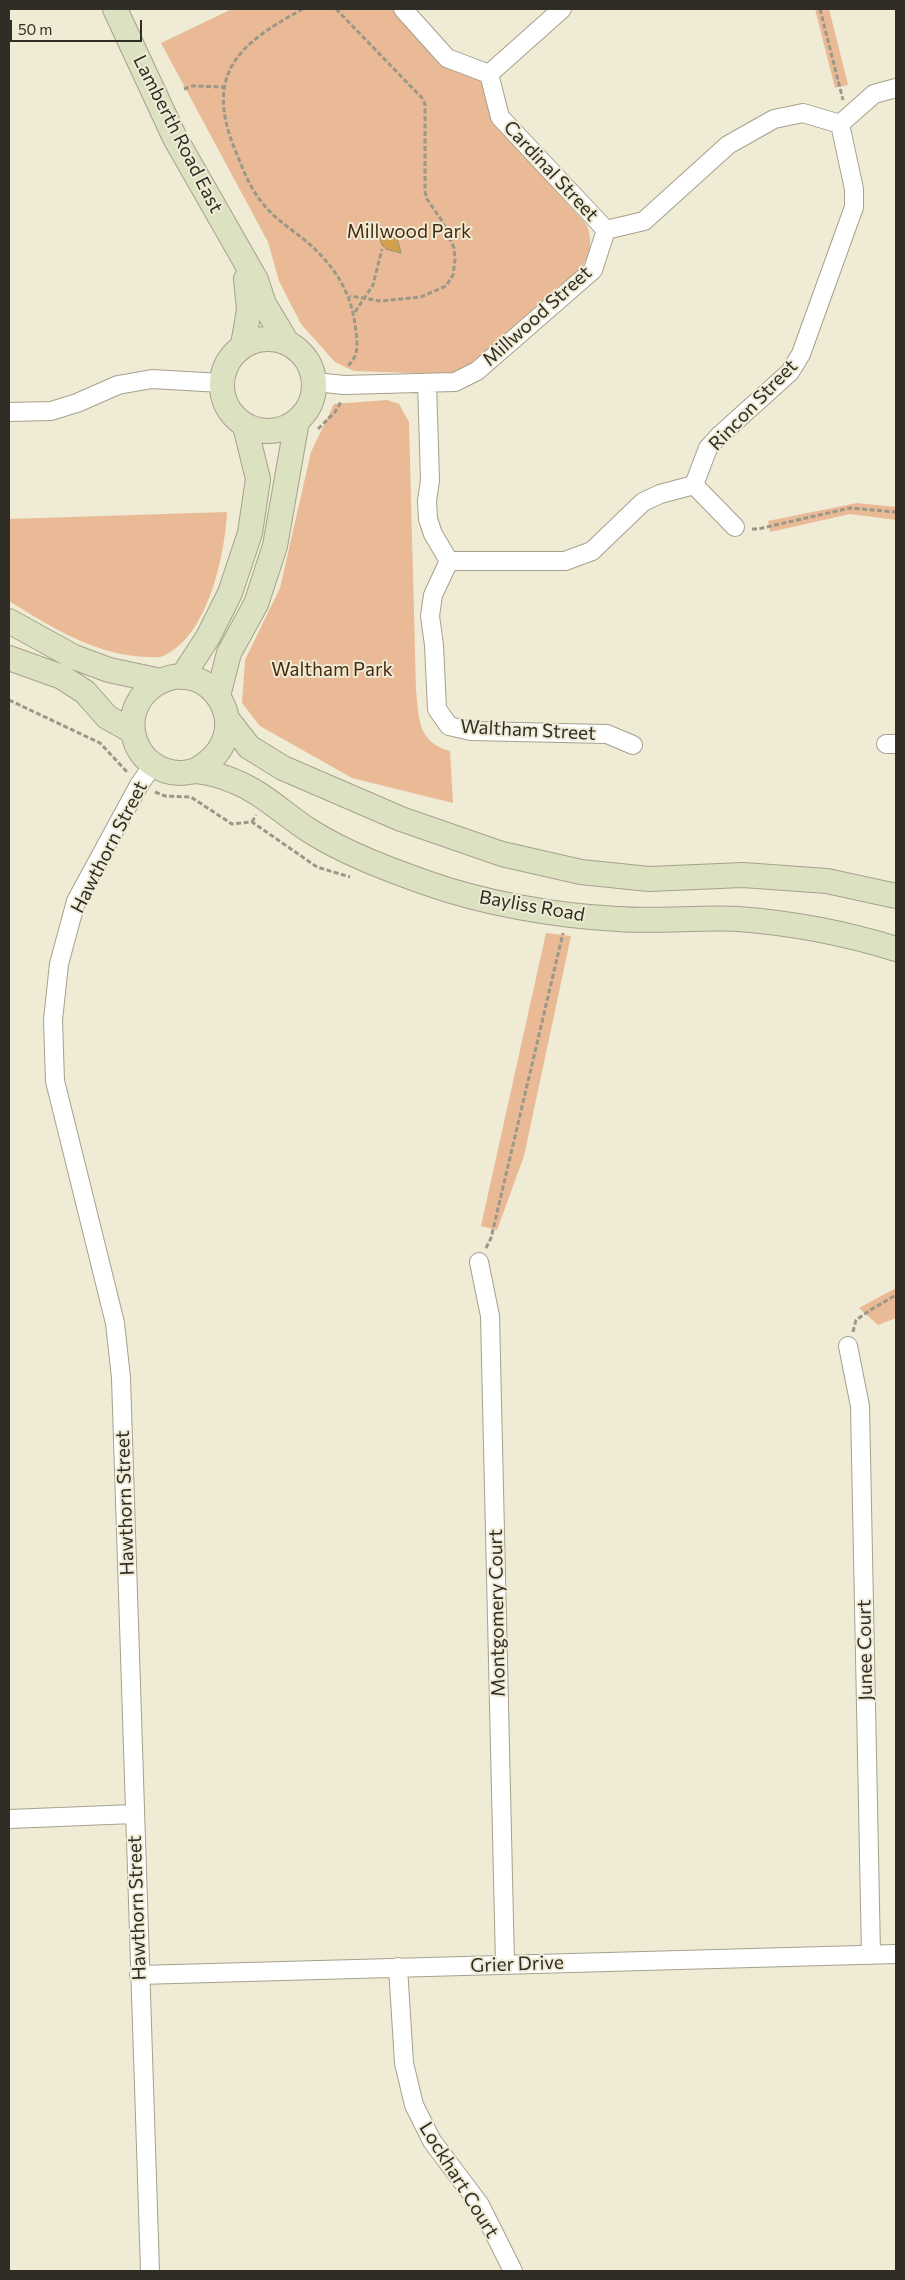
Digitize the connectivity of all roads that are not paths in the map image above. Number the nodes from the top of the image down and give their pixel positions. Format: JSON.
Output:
{"nodes":[{"id":1,"x":115,"y":9,"type":"edge"},
{"id":2,"x":403,"y":9,"type":"edge"},
{"id":3,"x":562,"y":9,"type":"edge"},
{"id":4,"x":489,"y":74,"type":"junction"},
{"id":5,"x":896,"y":88,"type":"edge"},
{"id":6,"x":843,"y":121,"type":"junction"},
{"id":7,"x":606,"y":230,"type":"junction"},
{"id":8,"x":243,"y":258,"type":"junction"},
{"id":9,"x":286,"y":341,"type":"junction"},
{"id":10,"x":242,"y":346,"type":"junction"},
{"id":11,"x":315,"y":382,"type":"junction"},
{"id":12,"x":427,"y":382,"type":"junction"},
{"id":13,"x":221,"y":384,"type":"junction"},
{"id":14,"x":9,"y":412,"type":"edge"},
{"id":15,"x":298,"y":421,"type":"junction"},
{"id":16,"x":245,"y":426,"type":"junction"},
{"id":17,"x":694,"y":485,"type":"junction"},
{"id":18,"x":735,"y":527,"type":"road end"},
{"id":19,"x":449,"y":561,"type":"junction"},
{"id":20,"x":9,"y":621,"type":"edge"},
{"id":21,"x":9,"y":658,"type":"edge"},
{"id":22,"x":172,"y":679,"type":"junction"},
{"id":23,"x":218,"y":696,"type":"junction"},
{"id":24,"x":228,"y":720,"type":"junction"},
{"id":25,"x":132,"y":731,"type":"junction"},
{"id":26,"x":633,"y":745,"type":"dead end"},
{"id":27,"x":153,"y":765,"type":"junction"},
{"id":28,"x":194,"y":771,"type":"junction"},
{"id":29,"x":896,"y":896,"type":"edge"},
{"id":30,"x":896,"y":949,"type":"edge"},
{"id":31,"x":479,"y":1262,"type":"road end"},
{"id":32,"x":848,"y":1346,"type":"road end"},
{"id":33,"x":134,"y":1814,"type":"junction"},
{"id":34,"x":9,"y":1819,"type":"edge"},
{"id":35,"x":896,"y":1954,"type":"edge"},
{"id":36,"x":871,"y":1955,"type":"junction"},
{"id":37,"x":505,"y":1964,"type":"junction"},
{"id":38,"x":398,"y":1967,"type":"junction"},
{"id":39,"x":139,"y":1975,"type":"junction"},
{"id":40,"x":150,"y":2271,"type":"edge"},
{"id":41,"x":512,"y":2271,"type":"edge"}],
"edges":[{"from":1,"to":8,"type":"street","name":"Lamberth Road East"},
{"from":2,"to":4,"type":"street"},
{"from":3,"to":4,"type":"street"},
{"from":4,"to":7,"type":"street","name":"Cardinal Street"},
{"from":5,"to":6,"type":"street"},
{"from":6,"to":7,"type":"street"},
{"from":6,"to":17,"type":"street","name":"Rincon Street"},
{"from":7,"to":12,"type":"street","name":"Millwood Street"},
{"from":8,"to":9,"type":"street","name":"Lamberth Road East"},
{"from":8,"to":10,"type":"street","name":"Lamberth Road East"},
{"from":9,"to":10,"type":"street"},
{"from":9,"to":11,"type":"street","name":"Lamberth Road East"},
{"from":10,"to":13,"type":"street","name":"Lamberth Road East"},
{"from":11,"to":12,"type":"street","name":"Millwood Street"},
{"from":11,"to":15,"type":"street"},
{"from":12,"to":19,"type":"street"},
{"from":13,"to":14,"type":"street"},
{"from":13,"to":16,"type":"street"},
{"from":15,"to":16,"type":"street"},
{"from":15,"to":23,"type":"street"},
{"from":16,"to":22,"type":"street"},
{"from":17,"to":18,"type":"street"},
{"from":17,"to":19,"type":"street"},
{"from":19,"to":26,"type":"street","name":"Waltham Street"},
{"from":20,"to":22,"type":"street"},
{"from":21,"to":25,"type":"street"},
{"from":22,"to":23,"type":"street"},
{"from":22,"to":25,"type":"street"},
{"from":23,"to":24,"type":"street"},
{"from":24,"to":28,"type":"street"},
{"from":24,"to":29,"type":"street"},
{"from":25,"to":27,"type":"street"},
{"from":27,"to":28,"type":"street","name":"Bayliss Road"},
{"from":27,"to":33,"type":"street","name":"Hawthorn Street"},
{"from":28,"to":30,"type":"street","name":"Bayliss Road"},
{"from":31,"to":37,"type":"street","name":"Montgomery Court"},
{"from":32,"to":36,"type":"street","name":"Junee Court"},
{"from":33,"to":34,"type":"street"},
{"from":33,"to":39,"type":"street","name":"Hawthorn Street"},
{"from":35,"to":36,"type":"street","name":"Grier Drive"},
{"from":36,"to":37,"type":"street","name":"Grier Drive"},
{"from":37,"to":38,"type":"street","name":"Grier Drive"},
{"from":38,"to":39,"type":"street","name":"Grier Drive"},
{"from":38,"to":41,"type":"street","name":"Lockhart Court"},
{"from":39,"to":40,"type":"street","name":"Hawthorn Street"}]}
